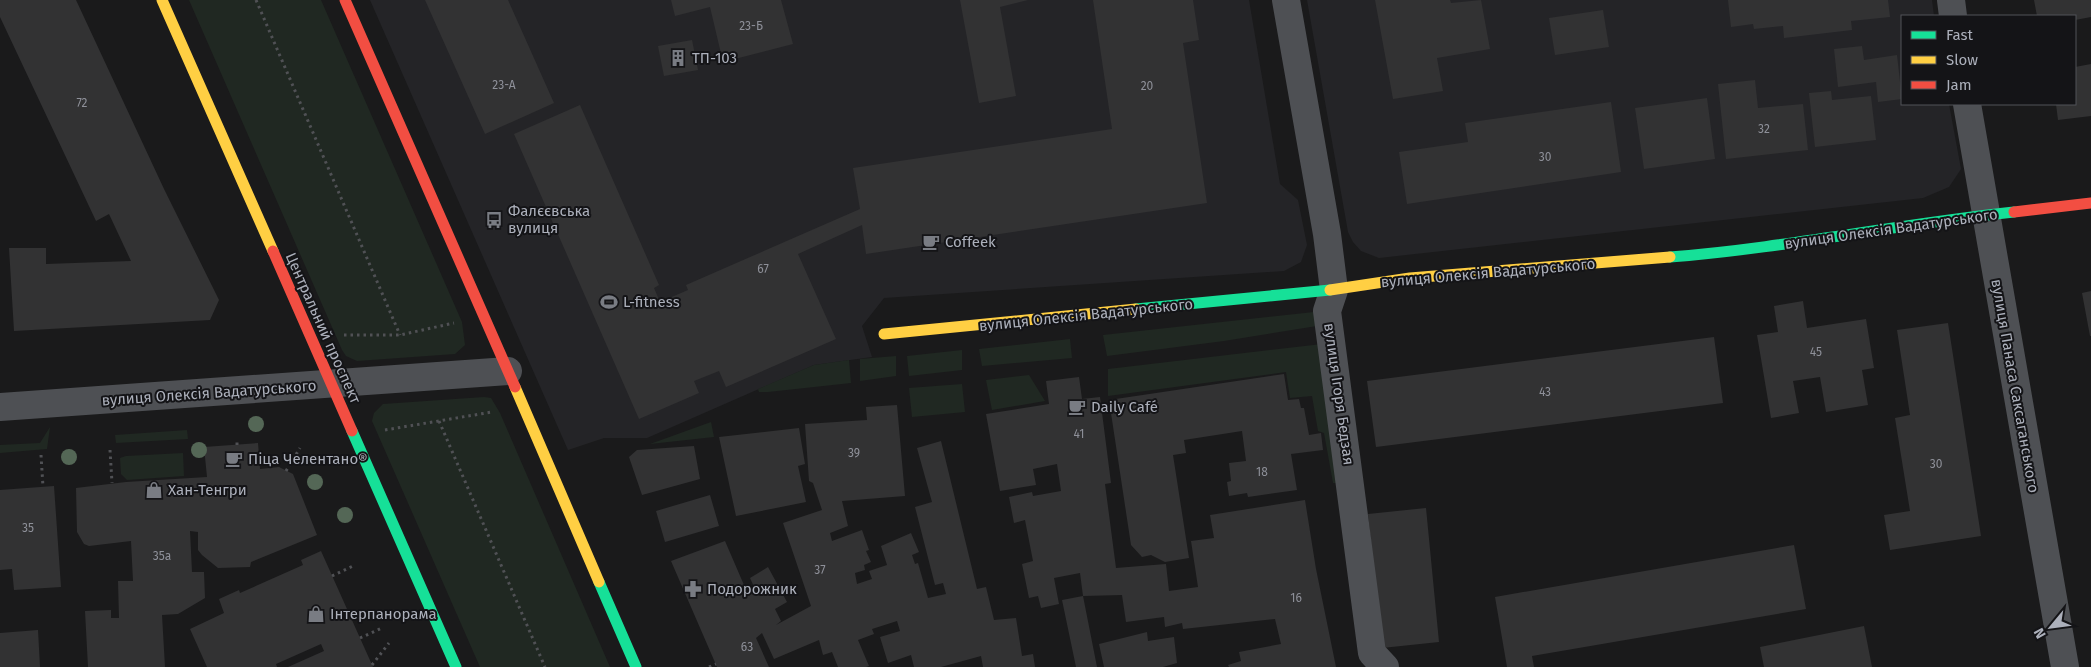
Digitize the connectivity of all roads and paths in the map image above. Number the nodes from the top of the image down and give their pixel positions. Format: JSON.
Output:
{"nodes":[{"id":1,"x":162,"y":0,"type":"edge"},
{"id":2,"x":256,"y":0,"type":"edge"},
{"id":3,"x":345,"y":0,"type":"edge"},
{"id":4,"x":1286,"y":0,"type":"edge"},
{"id":5,"x":1951,"y":0,"type":"edge"},
{"id":6,"x":1953,"y":15,"type":"edge"},
{"id":7,"x":1967,"y":105,"type":"edge"},
{"id":8,"x":2091,"y":203,"type":"edge"},
{"id":9,"x":1985,"y":215,"type":"junction"},
{"id":10,"x":1334,"y":290,"type":"junction"},
{"id":11,"x":458,"y":322,"type":"dead end"},
{"id":12,"x":884,"y":334,"type":"dead end"},
{"id":13,"x":338,"y":335,"type":"dead end"},
{"id":14,"x":400,"y":335,"type":"junction"},
{"id":15,"x":508,"y":371,"type":"junction"},
{"id":16,"x":332,"y":384,"type":"junction"},
{"id":17,"x":0,"y":408,"type":"edge"},
{"id":18,"x":496,"y":411,"type":"dead end"},
{"id":19,"x":439,"y":421,"type":"junction"},
{"id":20,"x":380,"y":431,"type":"dead end"},
{"id":21,"x":300,"y":448,"type":"dead end"},
{"id":22,"x":110,"y":450,"type":"dead end"},
{"id":23,"x":41,"y":455,"type":"dead end"},
{"id":24,"x":286,"y":471,"type":"dead end"},
{"id":25,"x":112,"y":483,"type":"dead end"},
{"id":26,"x":43,"y":487,"type":"dead end"},
{"id":27,"x":354,"y":565,"type":"dead end"},
{"id":28,"x":332,"y":576,"type":"dead end"},
{"id":29,"x":382,"y":628,"type":"dead end"},
{"id":30,"x":360,"y":638,"type":"dead end"},
{"id":31,"x":389,"y":643,"type":"dead end"},
{"id":32,"x":716,"y":664,"type":"dead end"},
{"id":33,"x":372,"y":665,"type":"dead end"},
{"id":34,"x":456,"y":667,"type":"edge"},
{"id":35,"x":546,"y":667,"type":"edge"},
{"id":36,"x":636,"y":667,"type":"edge"},
{"id":37,"x":709,"y":667,"type":"edge"},
{"id":38,"x":1385,"y":667,"type":"edge"},
{"id":39,"x":2065,"y":667,"type":"edge"}],
"edges":[{"from":1,"to":16,"type":"main road","name":"Центральний проспект"},
{"from":2,"to":14,"type":"path"},
{"from":3,"to":15,"type":"main road"},
{"from":4,"to":10,"type":"street","name":"вулиця Ігоря Бедзая"},
{"from":5,"to":6,"type":"street"},
{"from":7,"to":9,"type":"street","name":"вулиця Панаса Саксаганського"},
{"from":8,"to":9,"type":"main road","name":"вулиця Олексія Вадатурського"},
{"from":9,"to":10,"type":"main road","name":"вулиця Олексія Вадатурського"},
{"from":9,"to":39,"type":"street","name":"вулиця Панаса Саксаганського"},
{"from":10,"to":12,"type":"main road","name":"вулиця Олексія Вадатурського"},
{"from":10,"to":38,"type":"street","name":"вулиця Ігоря Бедзая"},
{"from":11,"to":14,"type":"path"},
{"from":13,"to":14,"type":"path"},
{"from":15,"to":16,"type":"street","name":"вулиця Олексія Вадатурського"},
{"from":15,"to":36,"type":"main road"},
{"from":16,"to":17,"type":"street","name":"вулиця Олексія Вадатурського"},
{"from":16,"to":34,"type":"main road","name":"Центральний проспект"},
{"from":18,"to":19,"type":"path"},
{"from":19,"to":20,"type":"path"},
{"from":19,"to":35,"type":"path"},
{"from":21,"to":24,"type":"path"},
{"from":22,"to":25,"type":"path"},
{"from":23,"to":26,"type":"path"},
{"from":27,"to":28,"type":"path"},
{"from":29,"to":30,"type":"path"},
{"from":31,"to":33,"type":"path"},
{"from":32,"to":37,"type":"path"}]}
